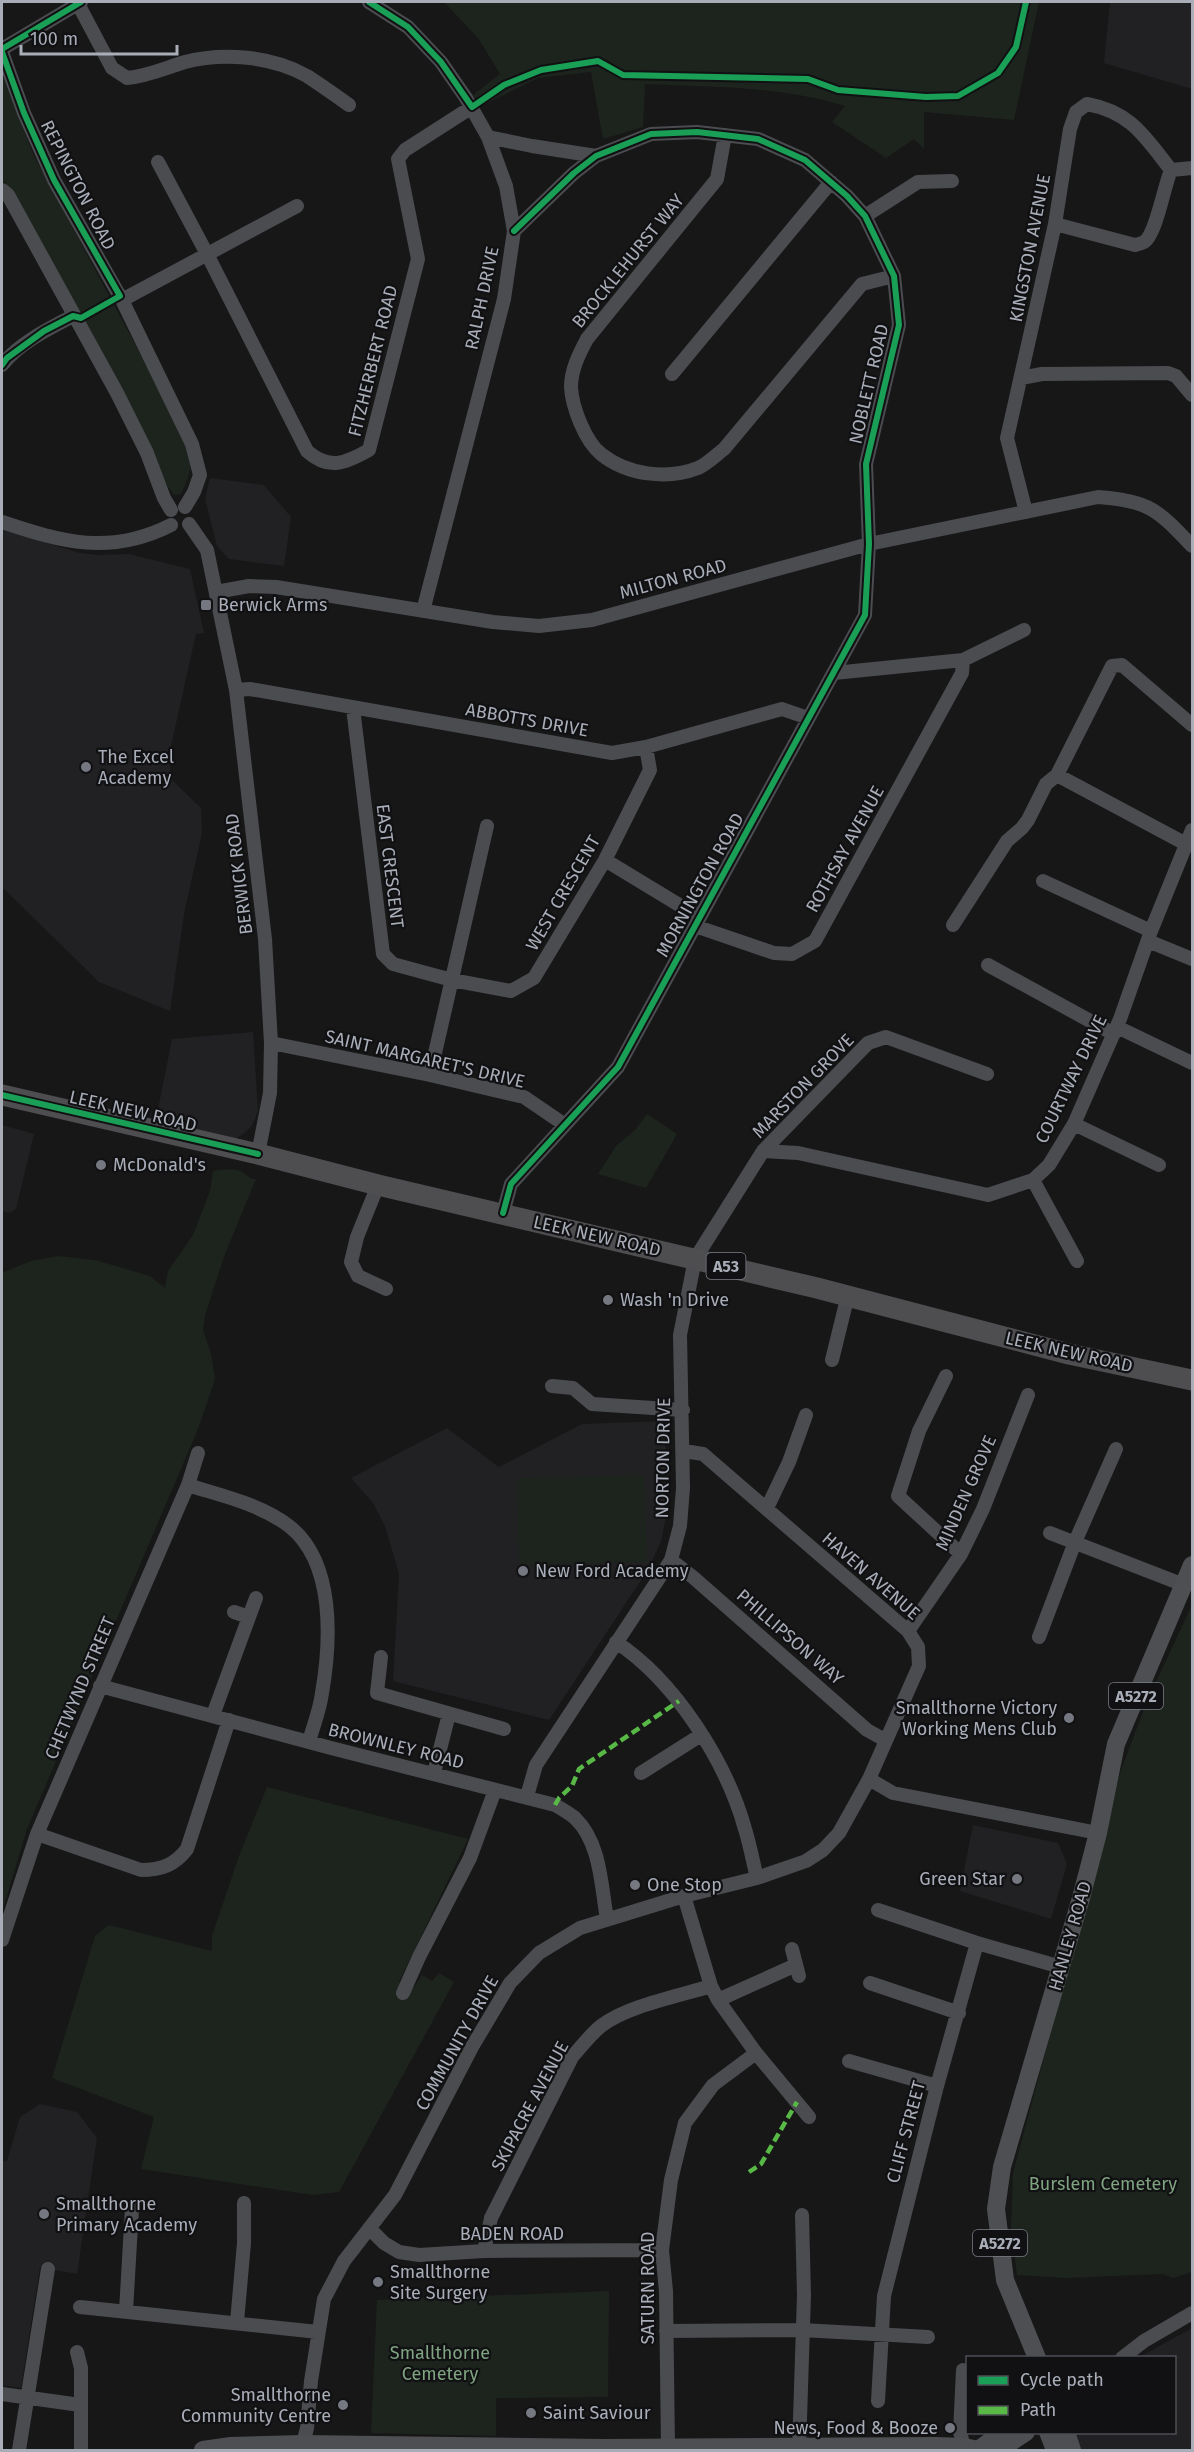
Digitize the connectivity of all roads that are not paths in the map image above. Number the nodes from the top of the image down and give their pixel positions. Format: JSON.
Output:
{"nodes":[{"id":1,"x":78,"y":2,"type":"edge"},
{"id":2,"x":369,"y":2,"type":"edge"},
{"id":3,"x":2,"y":51,"type":"edge"},
{"id":4,"x":349,"y":105,"type":"dead end"},
{"id":5,"x":472,"y":107,"type":"junction"},
{"id":6,"x":725,"y":135,"type":"junction"},
{"id":7,"x":488,"y":137,"type":"junction"},
{"id":8,"x":596,"y":156,"type":"junction"},
{"id":9,"x":158,"y":162,"type":"dead end"},
{"id":10,"x":1192,"y":168,"type":"edge"},
{"id":11,"x":1172,"y":170,"type":"junction"},
{"id":12,"x":952,"y":181,"type":"dead end"},
{"id":13,"x":831,"y":182,"type":"junction"},
{"id":14,"x":2,"y":190,"type":"edge"},
{"id":15,"x":297,"y":206,"type":"dead end"},
{"id":16,"x":865,"y":216,"type":"junction"},
{"id":17,"x":1055,"y":224,"type":"junction"},
{"id":18,"x":514,"y":231,"type":"junction"},
{"id":19,"x":207,"y":254,"type":"junction"},
{"id":20,"x":894,"y":276,"type":"junction"},
{"id":21,"x":122,"y":300,"type":"junction"},
{"id":22,"x":73,"y":316,"type":"junction"},
{"id":23,"x":3,"y":358,"type":"edge"},
{"id":24,"x":672,"y":374,"type":"dead end"},
{"id":25,"x":1021,"y":378,"type":"junction"},
{"id":26,"x":1192,"y":395,"type":"edge"},
{"id":27,"x":178,"y":509,"type":"junction"},
{"id":28,"x":1026,"y":512,"type":"junction"},
{"id":29,"x":2,"y":522,"type":"edge"},
{"id":30,"x":189,"y":524,"type":"junction"},
{"id":31,"x":171,"y":525,"type":"junction"},
{"id":32,"x":869,"y":544,"type":"junction"},
{"id":33,"x":1192,"y":546,"type":"edge"},
{"id":34,"x":216,"y":592,"type":"junction"},
{"id":35,"x":423,"y":610,"type":"junction"},
{"id":36,"x":1024,"y":630,"type":"dead end"},
{"id":37,"x":963,"y":660,"type":"junction"},
{"id":38,"x":834,"y":673,"type":"junction"},
{"id":39,"x":236,"y":690,"type":"junction"},
{"id":40,"x":353,"y":708,"type":"junction"},
{"id":41,"x":808,"y":718,"type":"junction"},
{"id":42,"x":1192,"y":725,"type":"edge"},
{"id":43,"x":646,"y":747,"type":"junction"},
{"id":44,"x":1057,"y":775,"type":"junction"},
{"id":45,"x":487,"y":826,"type":"dead end"},
{"id":46,"x":1192,"y":830,"type":"edge"},
{"id":47,"x":1188,"y":851,"type":"edge"},
{"id":48,"x":605,"y":860,"type":"junction"},
{"id":49,"x":1043,"y":881,"type":"dead end"},
{"id":50,"x":697,"y":921,"type":"junction"},
{"id":51,"x":953,"y":925,"type":"dead end"},
{"id":52,"x":1150,"y":936,"type":"junction"},
{"id":53,"x":1192,"y":959,"type":"edge"},
{"id":54,"x":988,"y":965,"type":"dead end"},
{"id":55,"x":452,"y":980,"type":"junction"},
{"id":56,"x":1115,"y":1030,"type":"junction"},
{"id":57,"x":271,"y":1043,"type":"junction"},
{"id":58,"x":1192,"y":1063,"type":"edge"},
{"id":59,"x":987,"y":1074,"type":"dead end"},
{"id":60,"x":430,"y":1075,"type":"junction"},
{"id":61,"x":2,"y":1095,"type":"edge"},
{"id":62,"x":1074,"y":1124,"type":"junction"},
{"id":63,"x":565,"y":1125,"type":"junction"},
{"id":64,"x":764,"y":1151,"type":"junction"},
{"id":65,"x":258,"y":1154,"type":"junction"},
{"id":66,"x":1159,"y":1165,"type":"dead end"},
{"id":67,"x":1033,"y":1180,"type":"junction"},
{"id":68,"x":378,"y":1185,"type":"junction"},
{"id":69,"x":503,"y":1213,"type":"junction"},
{"id":70,"x":695,"y":1259,"type":"junction"},
{"id":71,"x":1077,"y":1261,"type":"dead end"},
{"id":72,"x":386,"y":1289,"type":"dead end"},
{"id":73,"x":848,"y":1295,"type":"junction"},
{"id":74,"x":1081,"y":1356,"type":"junction"},
{"id":75,"x":832,"y":1360,"type":"dead end"},
{"id":76,"x":946,"y":1376,"type":"dead end"},
{"id":77,"x":1192,"y":1380,"type":"edge"},
{"id":78,"x":552,"y":1386,"type":"dead end"},
{"id":79,"x":1192,"y":1394,"type":"edge"},
{"id":80,"x":1028,"y":1395,"type":"dead end"},
{"id":81,"x":683,"y":1410,"type":"junction"},
{"id":82,"x":806,"y":1415,"type":"dead end"},
{"id":83,"x":1116,"y":1449,"type":"dead end"},
{"id":84,"x":684,"y":1451,"type":"junction"},
{"id":85,"x":198,"y":1453,"type":"dead end"},
{"id":86,"x":188,"y":1485,"type":"junction"},
{"id":87,"x":767,"y":1508,"type":"junction"},
{"id":88,"x":1050,"y":1533,"type":"dead end"},
{"id":89,"x":1075,"y":1542,"type":"junction"},
{"id":90,"x":961,"y":1554,"type":"junction"},
{"id":91,"x":671,"y":1560,"type":"junction"},
{"id":92,"x":1192,"y":1564,"type":"edge"},
{"id":93,"x":1184,"y":1585,"type":"junction"},
{"id":94,"x":256,"y":1598,"type":"dead end"},
{"id":95,"x":234,"y":1612,"type":"dead end"},
{"id":96,"x":249,"y":1617,"type":"junction"},
{"id":97,"x":908,"y":1631,"type":"junction"},
{"id":98,"x":1040,"y":1637,"type":"dead end"},
{"id":99,"x":616,"y":1642,"type":"junction"},
{"id":100,"x":381,"y":1657,"type":"dead end"},
{"id":101,"x":100,"y":1686,"type":"junction"},
{"id":102,"x":449,"y":1714,"type":"junction"},
{"id":103,"x":213,"y":1715,"type":"junction"},
{"id":104,"x":229,"y":1720,"type":"junction"},
{"id":105,"x":504,"y":1729,"type":"dead end"},
{"id":106,"x":701,"y":1736,"type":"junction"},
{"id":107,"x":885,"y":1740,"type":"junction"},
{"id":108,"x":309,"y":1742,"type":"junction"},
{"id":109,"x":434,"y":1773,"type":"junction"},
{"id":110,"x":641,"y":1773,"type":"dead end"},
{"id":111,"x":869,"y":1779,"type":"junction"},
{"id":112,"x":495,"y":1790,"type":"junction"},
{"id":113,"x":527,"y":1796,"type":"junction"},
{"id":114,"x":1098,"y":1833,"type":"junction"},
{"id":115,"x":37,"y":1834,"type":"junction"},
{"id":116,"x":757,"y":1878,"type":"junction"},
{"id":117,"x":684,"y":1896,"type":"junction"},
{"id":118,"x":878,"y":1910,"type":"dead end"},
{"id":119,"x":607,"y":1919,"type":"junction"},
{"id":120,"x":2,"y":1940,"type":"edge"},
{"id":121,"x":977,"y":1943,"type":"junction"},
{"id":122,"x":792,"y":1949,"type":"dead end"},
{"id":123,"x":1061,"y":1967,"type":"junction"},
{"id":124,"x":870,"y":1983,"type":"dead end"},
{"id":125,"x":711,"y":1986,"type":"junction"},
{"id":126,"x":403,"y":1993,"type":"dead end"},
{"id":127,"x":718,"y":2000,"type":"junction"},
{"id":128,"x":959,"y":2013,"type":"junction"},
{"id":129,"x":756,"y":2053,"type":"junction"},
{"id":130,"x":849,"y":2061,"type":"dead end"},
{"id":131,"x":937,"y":2086,"type":"junction"},
{"id":132,"x":809,"y":2117,"type":"dead end"},
{"id":133,"x":244,"y":2202,"type":"dead end"},
{"id":134,"x":132,"y":2208,"type":"dead end"},
{"id":135,"x":802,"y":2215,"type":"dead end"},
{"id":136,"x":370,"y":2229,"type":"junction"},
{"id":137,"x":662,"y":2250,"type":"junction"},
{"id":138,"x":484,"y":2251,"type":"junction"},
{"id":139,"x":48,"y":2269,"type":"dead end"},
{"id":140,"x":80,"y":2307,"type":"dead end"},
{"id":141,"x":126,"y":2311,"type":"junction"},
{"id":142,"x":1192,"y":2313,"type":"edge"},
{"id":143,"x":1018,"y":2315,"type":"junction"},
{"id":144,"x":237,"y":2322,"type":"junction"},
{"id":145,"x":802,"y":2330,"type":"junction"},
{"id":146,"x":666,"y":2331,"type":"junction"},
{"id":147,"x":318,"y":2332,"type":"junction"},
{"id":148,"x":881,"y":2333,"type":"junction"},
{"id":149,"x":928,"y":2337,"type":"dead end"},
{"id":150,"x":77,"y":2352,"type":"dead end"},
{"id":151,"x":1028,"y":2356,"type":"edge"},
{"id":152,"x":1036,"y":2356,"type":"edge"},
{"id":153,"x":1125,"y":2356,"type":"edge"},
{"id":154,"x":963,"y":2370,"type":"dead end"},
{"id":155,"x":2,"y":2394,"type":"edge"},
{"id":156,"x":27,"y":2397,"type":"junction"},
{"id":157,"x":878,"y":2401,"type":"dead end"},
{"id":158,"x":80,"y":2405,"type":"junction"},
{"id":159,"x":1001,"y":2434,"type":"edge"},
{"id":160,"x":1024,"y":2434,"type":"edge"},
{"id":161,"x":1048,"y":2434,"type":"edge"},
{"id":162,"x":1065,"y":2434,"type":"edge"},
{"id":163,"x":303,"y":2444,"type":"junction"},
{"id":164,"x":334,"y":2447,"type":"edge"},
{"id":165,"x":668,"y":2448,"type":"junction"},
{"id":166,"x":799,"y":2448,"type":"edge"},
{"id":167,"x":867,"y":2448,"type":"edge"},
{"id":168,"x":936,"y":2448,"type":"edge"},
{"id":169,"x":402,"y":2449,"type":"edge"},
{"id":170,"x":470,"y":2449,"type":"edge"},
{"id":171,"x":603,"y":2449,"type":"edge"},
{"id":172,"x":733,"y":2449,"type":"edge"},
{"id":173,"x":974,"y":2449,"type":"edge"},
{"id":174,"x":20,"y":2451,"type":"edge"},
{"id":175,"x":81,"y":2451,"type":"edge"},
{"id":176,"x":203,"y":2451,"type":"edge"},
{"id":177,"x":999,"y":2451,"type":"edge"},
{"id":178,"x":1054,"y":2451,"type":"edge"},
{"id":179,"x":1072,"y":2451,"type":"edge"}],
"edges":[{"from":1,"to":3,"type":"street"},
{"from":1,"to":4,"type":"street"},
{"from":2,"to":5,"type":"street","name":"RALPH DRIVE"},
{"from":3,"to":21,"type":"street","name":"REPINGTON ROAD"},
{"from":5,"to":7,"type":"street","name":"RALPH DRIVE"},
{"from":5,"to":19,"type":"street","name":"FITZHERBERT ROAD"},
{"from":6,"to":8,"type":"street","name":"NOBLETT ROAD"},
{"from":6,"to":13,"type":"street","name":"NOBLETT ROAD"},
{"from":6,"to":20,"type":"street","name":"BROCKLEHURST WAY"},
{"from":7,"to":8,"type":"street","name":"NOBLETT ROAD"},
{"from":7,"to":18,"type":"street","name":"RALPH DRIVE"},
{"from":8,"to":18,"type":"street","name":"NOBLETT ROAD"},
{"from":9,"to":19,"type":"street","name":"FITZHERBERT ROAD"},
{"from":10,"to":11,"type":"street"},
{"from":11,"to":17,"type":"street"},
{"from":11,"to":17,"type":"street","name":"KINGSTON AVENUE"},
{"from":12,"to":16,"type":"street"},
{"from":13,"to":16,"type":"street","name":"NOBLETT ROAD"},
{"from":13,"to":24,"type":"street"},
{"from":14,"to":22,"type":"street"},
{"from":15,"to":19,"type":"street"},
{"from":16,"to":20,"type":"street","name":"NOBLETT ROAD"},
{"from":17,"to":25,"type":"street","name":"KINGSTON AVENUE"},
{"from":18,"to":35,"type":"street","name":"RALPH DRIVE"},
{"from":19,"to":21,"type":"street"},
{"from":20,"to":32,"type":"street","name":"NOBLETT ROAD"},
{"from":21,"to":27,"type":"street","name":"REPINGTON ROAD"},
{"from":22,"to":23,"type":"street"},
{"from":22,"to":27,"type":"street"},
{"from":25,"to":26,"type":"street"},
{"from":25,"to":28,"type":"street","name":"KINGSTON AVENUE"},
{"from":27,"to":30,"type":"street"},
{"from":27,"to":31,"type":"street"},
{"from":28,"to":32,"type":"street","name":"MILTON ROAD"},
{"from":28,"to":33,"type":"street","name":"MILTON ROAD"},
{"from":29,"to":31,"type":"street"},
{"from":30,"to":31,"type":"street"},
{"from":30,"to":34,"type":"street"},
{"from":32,"to":35,"type":"street","name":"MILTON ROAD"},
{"from":32,"to":38,"type":"street","name":"MORNINGTON ROAD"},
{"from":34,"to":35,"type":"street","name":"MILTON ROAD"},
{"from":34,"to":39,"type":"street","name":"BERWICK ROAD"},
{"from":36,"to":37,"type":"street"},
{"from":37,"to":38,"type":"street"},
{"from":37,"to":50,"type":"street","name":"ROTHSAY AVENUE"},
{"from":38,"to":41,"type":"street","name":"MORNINGTON ROAD"},
{"from":39,"to":40,"type":"street","name":"ABBOTTS DRIVE"},
{"from":39,"to":57,"type":"street","name":"BERWICK ROAD"},
{"from":40,"to":43,"type":"street","name":"ABBOTTS DRIVE"},
{"from":40,"to":55,"type":"street","name":"EAST CRESCENT"},
{"from":41,"to":43,"type":"street","name":"ABBOTTS DRIVE"},
{"from":41,"to":50,"type":"street","name":"MORNINGTON ROAD"},
{"from":42,"to":44,"type":"street"},
{"from":43,"to":48,"type":"street","name":"WEST CRESCENT"},
{"from":44,"to":47,"type":"street"},
{"from":44,"to":51,"type":"street"},
{"from":45,"to":55,"type":"street"},
{"from":46,"to":47,"type":"street","name":"COURTWAY DRIVE"},
{"from":47,"to":52,"type":"street","name":"COURTWAY DRIVE"},
{"from":48,"to":50,"type":"street","name":"ROTHSAY AVENUE"},
{"from":48,"to":55,"type":"street","name":"WEST CRESCENT"},
{"from":49,"to":52,"type":"street"},
{"from":50,"to":63,"type":"street","name":"MORNINGTON ROAD"},
{"from":52,"to":53,"type":"street"},
{"from":52,"to":56,"type":"street","name":"COURTWAY DRIVE"},
{"from":54,"to":56,"type":"street"},
{"from":55,"to":60,"type":"street"},
{"from":56,"to":58,"type":"street"},
{"from":56,"to":62,"type":"street","name":"COURTWAY DRIVE"},
{"from":57,"to":60,"type":"street","name":"SAINT MARGARET'S DRIVE"},
{"from":57,"to":65,"type":"street","name":"BERWICK ROAD"},
{"from":59,"to":64,"type":"street","name":"MARSTON GROVE"},
{"from":60,"to":63,"type":"street","name":"SAINT MARGARET'S DRIVE"},
{"from":61,"to":65,"type":"highway","name":"LEEK NEW ROAD","number":"A53"},
{"from":62,"to":66,"type":"street"},
{"from":62,"to":67,"type":"street","name":"COURTWAY DRIVE"},
{"from":63,"to":69,"type":"street","name":"MORNINGTON ROAD"},
{"from":64,"to":67,"type":"street","name":"COURTWAY DRIVE"},
{"from":64,"to":70,"type":"street","name":"MARSTON GROVE"},
{"from":65,"to":68,"type":"highway","name":"LEEK NEW ROAD","number":"A53"},
{"from":67,"to":71,"type":"street"},
{"from":68,"to":69,"type":"highway","name":"LEEK NEW ROAD","number":"A53"},
{"from":68,"to":72,"type":"street"},
{"from":69,"to":70,"type":"highway","name":"LEEK NEW ROAD","number":"A53"},
{"from":70,"to":73,"type":"highway","name":"LEEK NEW ROAD","number":"A53"},
{"from":70,"to":81,"type":"street","name":"NORTON DRIVE"},
{"from":73,"to":74,"type":"highway","name":"LEEK NEW ROAD","number":"A53"},
{"from":73,"to":75,"type":"street"},
{"from":74,"to":77,"type":"highway","name":"LEEK NEW ROAD","number":"A53"},
{"from":74,"to":79,"type":"highway"},
{"from":76,"to":90,"type":"street"},
{"from":78,"to":81,"type":"street"},
{"from":80,"to":90,"type":"street","name":"MINDEN GROVE"},
{"from":81,"to":84,"type":"street","name":"NORTON DRIVE"},
{"from":82,"to":87,"type":"street"},
{"from":83,"to":89,"type":"street"},
{"from":84,"to":87,"type":"street","name":"HAVEN AVENUE"},
{"from":84,"to":91,"type":"street","name":"NORTON DRIVE"},
{"from":85,"to":86,"type":"street","name":"CHETWYND STREET"},
{"from":86,"to":101,"type":"street","name":"CHETWYND STREET"},
{"from":86,"to":108,"type":"street"},
{"from":87,"to":97,"type":"street","name":"HAVEN AVENUE"},
{"from":88,"to":89,"type":"street"},
{"from":89,"to":93,"type":"street"},
{"from":89,"to":98,"type":"street"},
{"from":90,"to":97,"type":"street","name":"MINDEN GROVE"},
{"from":91,"to":99,"type":"street","name":"NORTON DRIVE"},
{"from":91,"to":107,"type":"street","name":"PHILLIPSON WAY"},
{"from":92,"to":93,"type":"main road","name":"HANLEY ROAD","number":"A5272"},
{"from":93,"to":114,"type":"main road","name":"HANLEY ROAD","number":"A5272"},
{"from":94,"to":96,"type":"street"},
{"from":95,"to":96,"type":"street"},
{"from":96,"to":103,"type":"street"},
{"from":97,"to":107,"type":"street","name":"HAVEN AVENUE"},
{"from":99,"to":106,"type":"street"},
{"from":99,"to":113,"type":"street","name":"NORTON DRIVE"},
{"from":100,"to":102,"type":"street"},
{"from":101,"to":103,"type":"street","name":"BROWNLEY ROAD"},
{"from":101,"to":115,"type":"street","name":"CHETWYND STREET"},
{"from":102,"to":105,"type":"street"},
{"from":102,"to":109,"type":"street"},
{"from":103,"to":104,"type":"street","name":"BROWNLEY ROAD"},
{"from":104,"to":108,"type":"street","name":"BROWNLEY ROAD"},
{"from":104,"to":115,"type":"street"},
{"from":106,"to":110,"type":"street"},
{"from":106,"to":116,"type":"street"},
{"from":107,"to":111,"type":"street","name":"HAVEN AVENUE"},
{"from":108,"to":109,"type":"street","name":"BROWNLEY ROAD"},
{"from":109,"to":112,"type":"street","name":"BROWNLEY ROAD"},
{"from":111,"to":114,"type":"street"},
{"from":111,"to":116,"type":"street","name":"COMMUNITY DRIVE"},
{"from":112,"to":113,"type":"street","name":"BROWNLEY ROAD"},
{"from":112,"to":126,"type":"street"},
{"from":113,"to":119,"type":"street","name":"BROWNLEY ROAD"},
{"from":114,"to":123,"type":"main road","name":"HANLEY ROAD","number":"A5272"},
{"from":115,"to":120,"type":"street","name":"CHETWYND STREET"},
{"from":116,"to":117,"type":"street","name":"COMMUNITY DRIVE"},
{"from":117,"to":119,"type":"street","name":"COMMUNITY DRIVE"},
{"from":117,"to":125,"type":"street"},
{"from":118,"to":121,"type":"street"},
{"from":119,"to":136,"type":"street","name":"COMMUNITY DRIVE"},
{"from":121,"to":123,"type":"street"},
{"from":121,"to":128,"type":"street","name":"CLIFF STREET"},
{"from":122,"to":127,"type":"street"},
{"from":123,"to":143,"type":"main road","name":"HANLEY ROAD","number":"A5272"},
{"from":124,"to":128,"type":"street"},
{"from":125,"to":127,"type":"street"},
{"from":125,"to":138,"type":"street","name":"SKIPACRE AVENUE"},
{"from":127,"to":129,"type":"street"},
{"from":128,"to":131,"type":"street","name":"CLIFF STREET"},
{"from":129,"to":132,"type":"street"},
{"from":129,"to":137,"type":"street","name":"SATURN ROAD"},
{"from":130,"to":131,"type":"street"},
{"from":131,"to":148,"type":"street","name":"CLIFF STREET"},
{"from":133,"to":144,"type":"street"},
{"from":134,"to":141,"type":"street"},
{"from":135,"to":145,"type":"street"},
{"from":136,"to":138,"type":"street","name":"BADEN ROAD"},
{"from":136,"to":147,"type":"street","name":"COMMUNITY DRIVE"},
{"from":137,"to":138,"type":"street","name":"BADEN ROAD"},
{"from":137,"to":146,"type":"street","name":"SATURN ROAD"},
{"from":139,"to":156,"type":"street"},
{"from":140,"to":141,"type":"street"},
{"from":141,"to":144,"type":"street"},
{"from":142,"to":153,"type":"street"},
{"from":143,"to":151,"type":"main road","name":"HANLEY ROAD","number":"A5272"},
{"from":143,"to":152,"type":"main road","name":"HANLEY ROAD","number":"A5272"},
{"from":144,"to":147,"type":"street"},
{"from":145,"to":146,"type":"street"},
{"from":145,"to":148,"type":"street"},
{"from":145,"to":166,"type":"street"},
{"from":146,"to":165,"type":"street","name":"SATURN ROAD"},
{"from":147,"to":163,"type":"street","name":"COMMUNITY DRIVE"},
{"from":148,"to":149,"type":"street"},
{"from":148,"to":157,"type":"street","name":"CLIFF STREET"},
{"from":150,"to":158,"type":"street"},
{"from":154,"to":173,"type":"street"},
{"from":155,"to":156,"type":"street"},
{"from":156,"to":158,"type":"street"},
{"from":156,"to":174,"type":"street"},
{"from":158,"to":175,"type":"street"},
{"from":159,"to":173,"type":"main road"},
{"from":160,"to":177,"type":"main road"},
{"from":161,"to":178,"type":"main road"},
{"from":162,"to":179,"type":"main road"},
{"from":163,"to":164,"type":"main road"},
{"from":163,"to":176,"type":"main road"},
{"from":164,"to":169,"type":"main road"},
{"from":165,"to":171,"type":"main road"},
{"from":165,"to":172,"type":"main road"},
{"from":166,"to":167,"type":"main road"},
{"from":166,"to":172,"type":"main road"},
{"from":167,"to":168,"type":"main road"},
{"from":168,"to":173,"type":"main road"},
{"from":169,"to":170,"type":"main road"},
{"from":170,"to":171,"type":"main road"}]}
